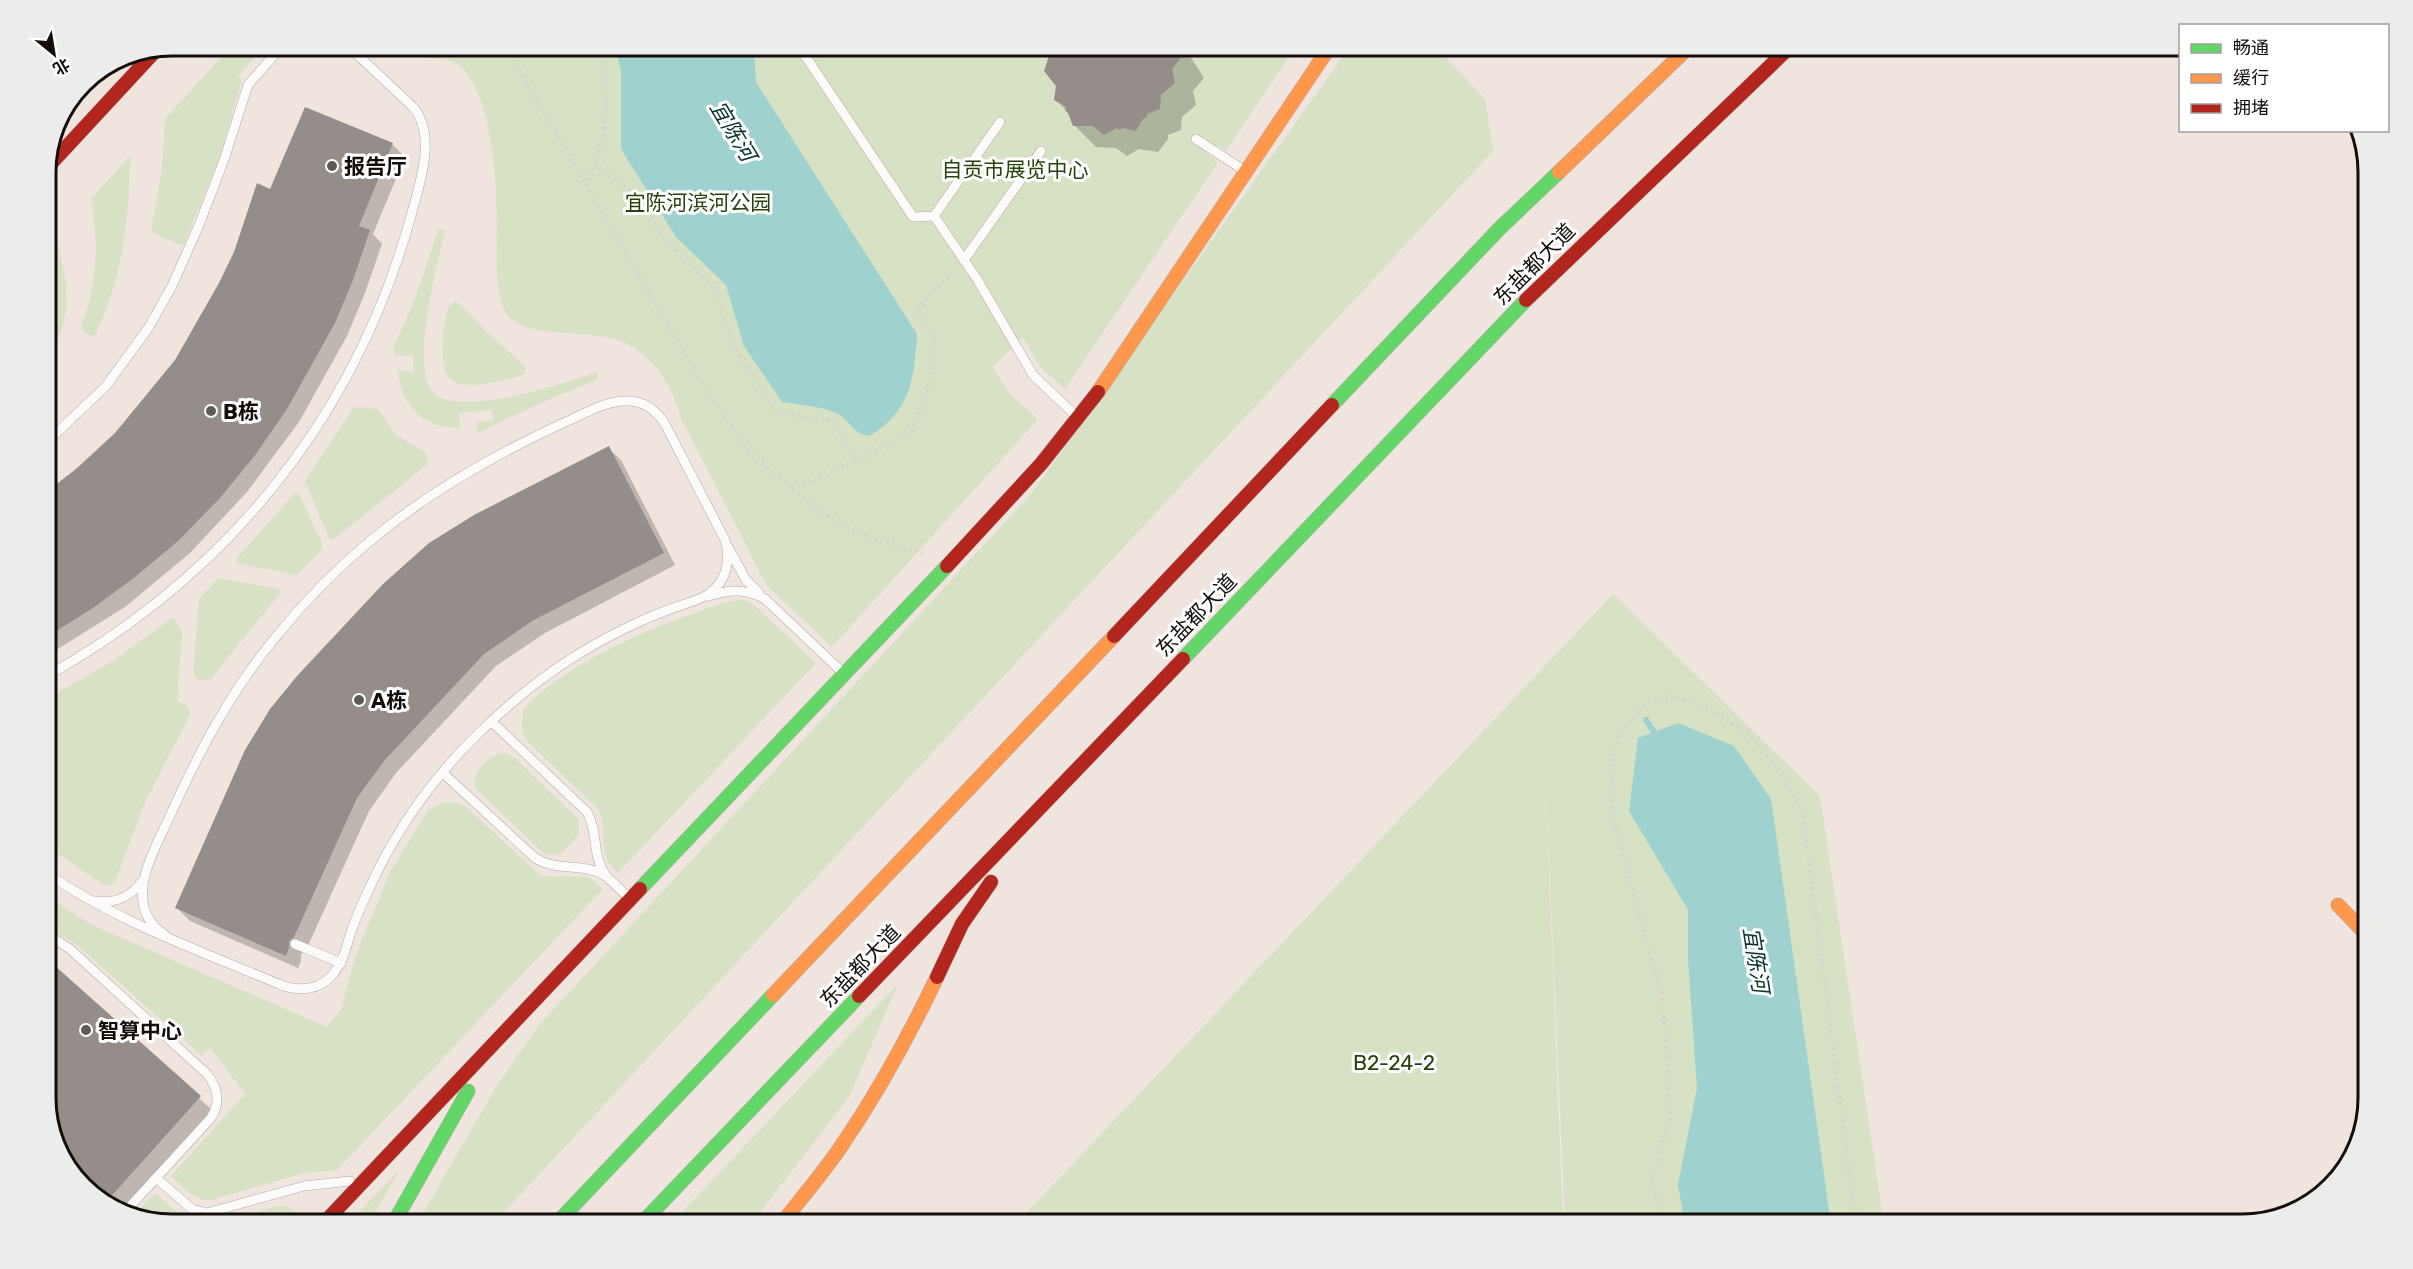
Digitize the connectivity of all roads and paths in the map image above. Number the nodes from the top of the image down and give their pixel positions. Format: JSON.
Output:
{"nodes":[{"id":1,"x":274,"y":56,"type":"edge"},
{"id":2,"x":359,"y":56,"type":"edge"},
{"id":3,"x":510,"y":56,"type":"edge"},
{"id":4,"x":600,"y":56,"type":"edge"},
{"id":5,"x":805,"y":56,"type":"edge"},
{"id":6,"x":1324,"y":56,"type":"edge"},
{"id":7,"x":1680,"y":56,"type":"edge"},
{"id":8,"x":1780,"y":56,"type":"edge"},
{"id":9,"x":149,"y":57,"type":"edge"},
{"id":10,"x":1000,"y":123,"type":"dead end"},
{"id":11,"x":1196,"y":139,"type":"dead end"},
{"id":12,"x":1041,"y":151,"type":"dead end"},
{"id":13,"x":56,"y":158,"type":"edge"},
{"id":14,"x":595,"y":164,"type":"junction"},
{"id":15,"x":1246,"y":172,"type":"junction"},
{"id":16,"x":587,"y":187,"type":"junction"},
{"id":17,"x":933,"y":216,"type":"junction"},
{"id":18,"x":964,"y":260,"type":"junction"},
{"id":19,"x":1079,"y":418,"type":"junction"},
{"id":20,"x":56,"y":434,"type":"edge"},
{"id":21,"x":855,"y":461,"type":"junction"},
{"id":22,"x":793,"y":490,"type":"junction"},
{"id":23,"x":725,"y":540,"type":"junction"},
{"id":24,"x":950,"y":563,"type":"junction"},
{"id":25,"x":700,"y":598,"type":"junction"},
{"id":26,"x":765,"y":599,"type":"junction"},
{"id":27,"x":56,"y":671,"type":"edge"},
{"id":28,"x":844,"y":674,"type":"junction"},
{"id":29,"x":491,"y":721,"type":"junction"},
{"id":30,"x":443,"y":773,"type":"junction"},
{"id":31,"x":1045,"y":802,"type":"junction"},
{"id":32,"x":145,"y":876,"type":"junction"},
{"id":33,"x":606,"y":876,"type":"junction"},
{"id":34,"x":56,"y":879,"type":"edge"},
{"id":35,"x":85,"y":898,"type":"junction"},
{"id":36,"x":631,"y":899,"type":"junction"},
{"id":37,"x":2338,"y":905,"type":"dead end"},
{"id":38,"x":2358,"y":925,"type":"edge"},
{"id":39,"x":165,"y":935,"type":"junction"},
{"id":40,"x":56,"y":940,"type":"edge"},
{"id":41,"x":295,"y":944,"type":"dead end"},
{"id":42,"x":341,"y":963,"type":"junction"},
{"id":43,"x":501,"y":1036,"type":"junction"},
{"id":44,"x":156,"y":1178,"type":"junction"},
{"id":45,"x":365,"y":1180,"type":"junction"},
{"id":46,"x":130,"y":1206,"type":"edge"},
{"id":47,"x":333,"y":1214,"type":"edge"},
{"id":48,"x":398,"y":1214,"type":"edge"},
{"id":49,"x":565,"y":1214,"type":"edge"},
{"id":50,"x":651,"y":1214,"type":"edge"},
{"id":51,"x":789,"y":1214,"type":"edge"},
{"id":52,"x":1659,"y":1214,"type":"edge"},
{"id":53,"x":1857,"y":1214,"type":"edge"}],
"edges":[{"from":1,"to":20,"type":"lane"},
{"from":2,"to":27,"type":"lane"},
{"from":3,"to":16,"type":"path"},
{"from":4,"to":14,"type":"path"},
{"from":5,"to":17,"type":"lane"},
{"from":6,"to":15,"type":"main road"},
{"from":7,"to":49,"type":"main road","name":"东盐都大道"},
{"from":8,"to":31,"type":"main road","name":"东盐都大道"},
{"from":9,"to":13,"type":"main road"},
{"from":10,"to":17,"type":"lane"},
{"from":11,"to":15,"type":"lane"},
{"from":12,"to":18,"type":"lane"},
{"from":14,"to":16,"type":"path"},
{"from":14,"to":21,"type":"path"},
{"from":15,"to":19,"type":"main road"},
{"from":16,"to":22,"type":"path"},
{"from":17,"to":18,"type":"lane"},
{"from":18,"to":19,"type":"lane"},
{"from":18,"to":21,"type":"path"},
{"from":19,"to":24,"type":"main road"},
{"from":21,"to":22,"type":"path"},
{"from":22,"to":24,"type":"path"},
{"from":23,"to":25,"type":"lane"},
{"from":23,"to":26,"type":"lane"},
{"from":23,"to":32,"type":"lane"},
{"from":24,"to":28,"type":"main road"},
{"from":25,"to":26,"type":"lane"},
{"from":25,"to":29,"type":"lane"},
{"from":26,"to":28,"type":"lane"},
{"from":28,"to":36,"type":"main road"},
{"from":29,"to":30,"type":"lane"},
{"from":29,"to":33,"type":"lane"},
{"from":30,"to":33,"type":"lane"},
{"from":30,"to":42,"type":"lane"},
{"from":31,"to":50,"type":"main road","name":"东盐都大道"},
{"from":31,"to":51,"type":"main road"},
{"from":32,"to":35,"type":"lane"},
{"from":32,"to":39,"type":"lane"},
{"from":33,"to":36,"type":"lane"},
{"from":34,"to":35,"type":"lane"},
{"from":35,"to":39,"type":"lane"},
{"from":36,"to":43,"type":"main road"},
{"from":37,"to":38,"type":"main road"},
{"from":39,"to":42,"type":"lane"},
{"from":40,"to":44,"type":"lane"},
{"from":41,"to":42,"type":"lane"},
{"from":43,"to":45,"type":"main road"},
{"from":43,"to":48,"type":"main road"},
{"from":44,"to":45,"type":"lane"},
{"from":44,"to":46,"type":"lane"},
{"from":45,"to":47,"type":"main road"},
{"from":52,"to":53,"type":"path"}]}
